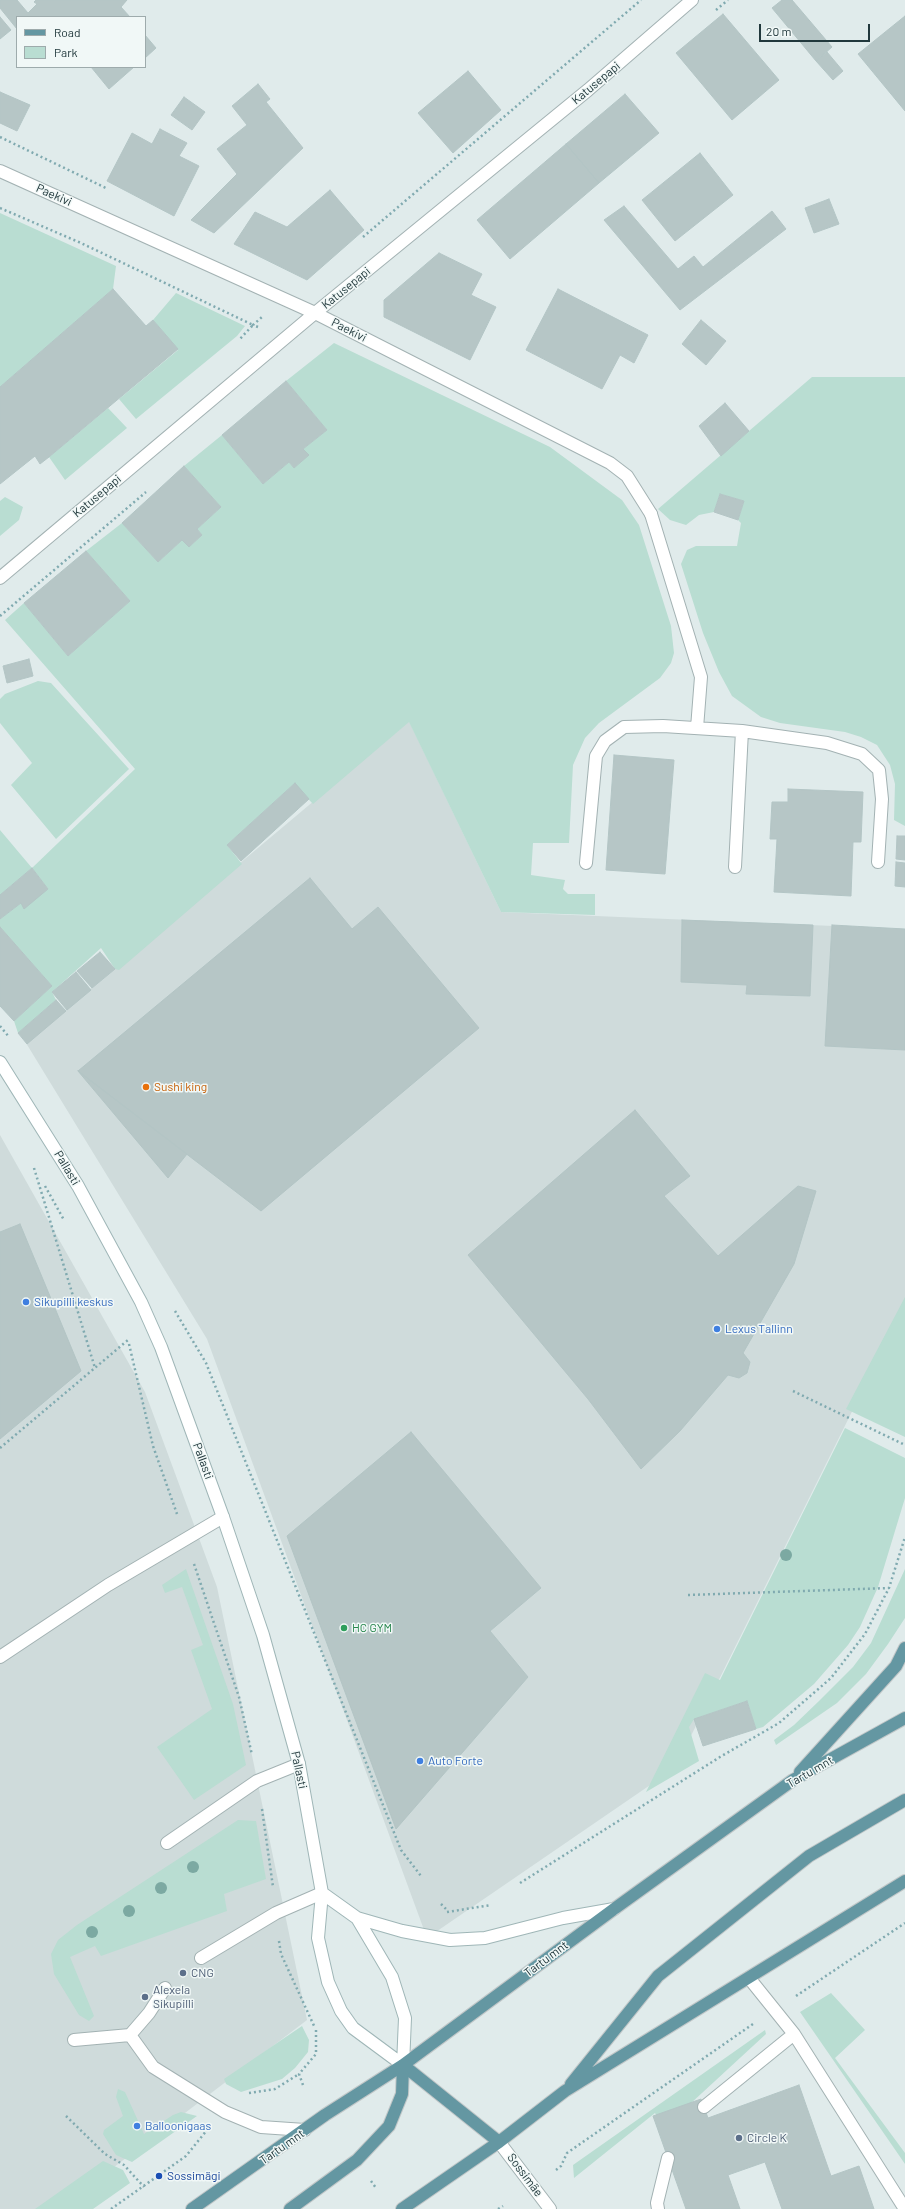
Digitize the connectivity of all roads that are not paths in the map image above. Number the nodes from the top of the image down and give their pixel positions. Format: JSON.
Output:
{"nodes":[{"id":1,"x":692,"y":0,"type":"edge"},
{"id":2,"x":0,"y":171,"type":"edge"},
{"id":3,"x":315,"y":313,"type":"junction"},
{"id":4,"x":0,"y":578,"type":"edge"},
{"id":5,"x":697,"y":728,"type":"junction"},
{"id":6,"x":742,"y":732,"type":"junction"},
{"id":7,"x":586,"y":862,"type":"dead end"},
{"id":8,"x":878,"y":862,"type":"dead end"},
{"id":9,"x":735,"y":867,"type":"dead end"},
{"id":10,"x":0,"y":1062,"type":"edge"},
{"id":11,"x":223,"y":1517,"type":"junction"},
{"id":12,"x":905,"y":1648,"type":"edge"},
{"id":13,"x":0,"y":1657,"type":"edge"},
{"id":14,"x":905,"y":1718,"type":"edge"},
{"id":15,"x":299,"y":1764,"type":"junction"},
{"id":16,"x":793,"y":1780,"type":"junction"},
{"id":17,"x":905,"y":1800,"type":"edge"},
{"id":18,"x":167,"y":1843,"type":"dead end"},
{"id":19,"x":905,"y":1881,"type":"edge"},
{"id":20,"x":322,"y":1893,"type":"junction"},
{"id":21,"x":614,"y":1909,"type":"junction"},
{"id":22,"x":357,"y":1918,"type":"junction"},
{"id":23,"x":201,"y":1958,"type":"dead end"},
{"id":24,"x":749,"y":1978,"type":"junction"},
{"id":25,"x":165,"y":1988,"type":"dead end"},
{"id":26,"x":794,"y":2034,"type":"junction"},
{"id":27,"x":130,"y":2035,"type":"junction"},
{"id":28,"x":74,"y":2040,"type":"dead end"},
{"id":29,"x":403,"y":2065,"type":"junction"},
{"id":30,"x":565,"y":2091,"type":"junction"},
{"id":31,"x":704,"y":2107,"type":"dead end"},
{"id":32,"x":305,"y":2130,"type":"junction"},
{"id":33,"x":499,"y":2142,"type":"junction"},
{"id":34,"x":668,"y":2158,"type":"dead end"},
{"id":35,"x":192,"y":2209,"type":"edge"},
{"id":36,"x":290,"y":2209,"type":"edge"},
{"id":37,"x":402,"y":2209,"type":"edge"},
{"id":38,"x":550,"y":2209,"type":"edge"},
{"id":39,"x":658,"y":2209,"type":"edge"},
{"id":40,"x":905,"y":2209,"type":"edge"}],
"edges":[{"from":1,"to":3,"type":"street","name":"Katusepapi"},
{"from":2,"to":3,"type":"street","name":"Paekivi"},
{"from":3,"to":4,"type":"street","name":"Katusepapi"},
{"from":3,"to":5,"type":"street","name":"Paekivi"},
{"from":5,"to":6,"type":"street"},
{"from":5,"to":7,"type":"street"},
{"from":6,"to":8,"type":"street"},
{"from":6,"to":9,"type":"street"},
{"from":10,"to":11,"type":"street","name":"Pallasti"},
{"from":11,"to":13,"type":"street"},
{"from":11,"to":15,"type":"street","name":"Pallasti"},
{"from":12,"to":16,"type":"main road"},
{"from":14,"to":16,"type":"main road","name":"Tartu mnt"},
{"from":15,"to":18,"type":"street"},
{"from":15,"to":20,"type":"street","name":"Pallasti"},
{"from":16,"to":21,"type":"main road","name":"Tartu mnt"},
{"from":17,"to":30,"type":"main road"},
{"from":19,"to":24,"type":"main road"},
{"from":20,"to":22,"type":"street"},
{"from":20,"to":23,"type":"street"},
{"from":20,"to":29,"type":"street","name":"Pallasti"},
{"from":21,"to":22,"type":"street"},
{"from":21,"to":29,"type":"main road","name":"Tartu mnt"},
{"from":22,"to":29,"type":"street"},
{"from":24,"to":26,"type":"street"},
{"from":24,"to":30,"type":"main road"},
{"from":25,"to":27,"type":"street"},
{"from":26,"to":31,"type":"street"},
{"from":26,"to":40,"type":"street"},
{"from":27,"to":28,"type":"street"},
{"from":27,"to":32,"type":"street"},
{"from":29,"to":32,"type":"main road","name":"Tartu mnt"},
{"from":29,"to":33,"type":"main road"},
{"from":29,"to":36,"type":"main road"},
{"from":30,"to":33,"type":"main road"},
{"from":32,"to":35,"type":"main road","name":"Tartu mnt"},
{"from":33,"to":37,"type":"main road"},
{"from":33,"to":38,"type":"street","name":"Sossimäe"},
{"from":34,"to":39,"type":"street"}]}
